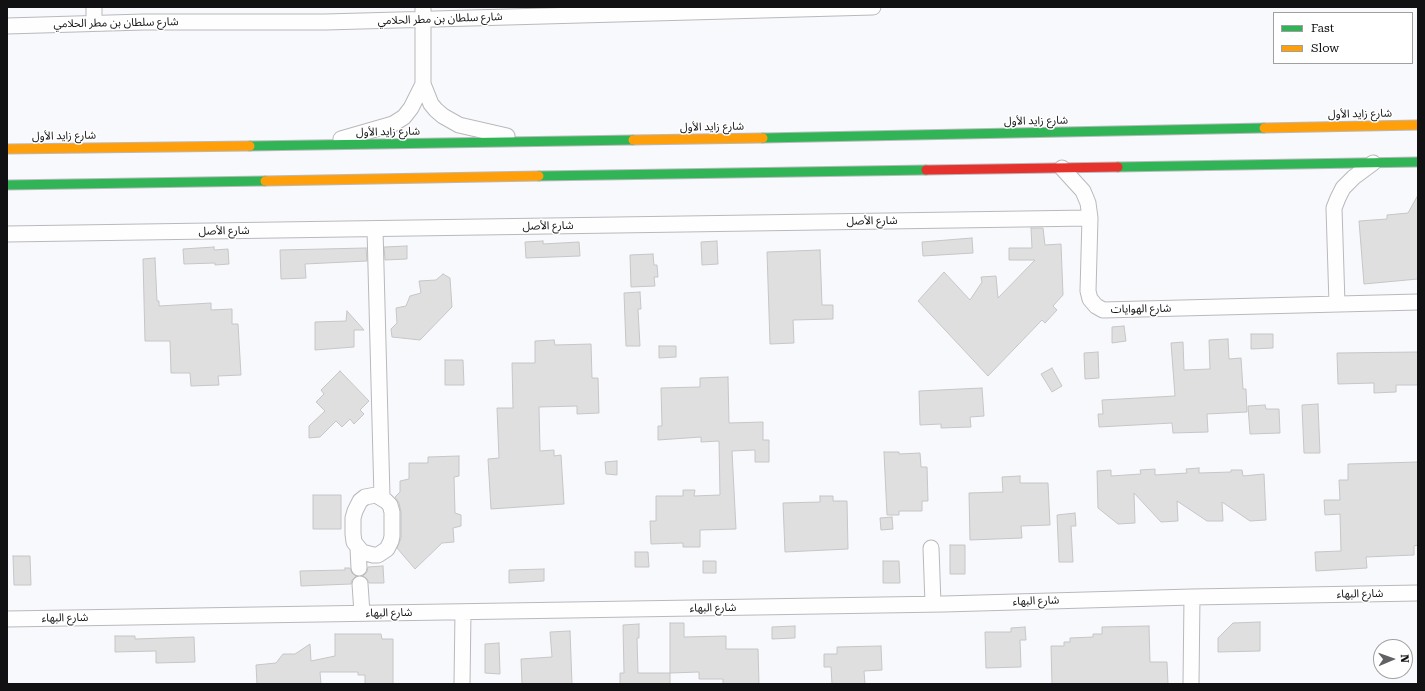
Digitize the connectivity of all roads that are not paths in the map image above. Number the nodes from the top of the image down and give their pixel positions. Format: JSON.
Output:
{"nodes":[{"id":1,"x":94,"y":7,"type":"edge"},
{"id":2,"x":873,"y":7,"type":"edge"},
{"id":3,"x":810,"y":8,"type":"edge"},
{"id":4,"x":423,"y":13,"type":"edge"},
{"id":5,"x":94,"y":23,"type":"junction"},
{"id":6,"x":7,"y":26,"type":"edge"},
{"id":7,"x":423,"y":84,"type":"junction"},
{"id":8,"x":1418,"y":125,"type":"edge"},
{"id":9,"x":542,"y":142,"type":"junction"},
{"id":10,"x":319,"y":145,"type":"junction"},
{"id":11,"x":7,"y":149,"type":"edge"},
{"id":12,"x":1372,"y":163,"type":"junction"},
{"id":13,"x":1413,"y":164,"type":"edge"},
{"id":14,"x":1062,"y":168,"type":"junction"},
{"id":15,"x":7,"y":185,"type":"edge"},
{"id":16,"x":1090,"y":218,"type":"junction"},
{"id":17,"x":376,"y":229,"type":"junction"},
{"id":18,"x":7,"y":234,"type":"edge"},
{"id":19,"x":1418,"y":302,"type":"edge"},
{"id":20,"x":1337,"y":304,"type":"junction"},
{"id":21,"x":382,"y":497,"type":"junction"},
{"id":22,"x":358,"y":548,"type":"junction"},
{"id":23,"x":931,"y":548,"type":"dead end"},
{"id":24,"x":359,"y":568,"type":"dead end"},
{"id":25,"x":360,"y":584,"type":"dead end"},
{"id":26,"x":1418,"y":593,"type":"edge"},
{"id":27,"x":1192,"y":596,"type":"junction"},
{"id":28,"x":933,"y":604,"type":"junction"},
{"id":29,"x":463,"y":612,"type":"junction"},
{"id":30,"x":362,"y":614,"type":"junction"},
{"id":31,"x":7,"y":619,"type":"edge"},
{"id":32,"x":462,"y":684,"type":"edge"},
{"id":33,"x":1191,"y":684,"type":"edge"}],
"edges":[{"from":1,"to":5,"type":"street"},
{"from":2,"to":3,"type":"street","name":"شارع سلطان بن مطر الحلامي"},
{"from":3,"to":4,"type":"street","name":"شارع سلطان بن مطر الحلامي"},
{"from":4,"to":5,"type":"street","name":"شارع سلطان بن مطر الحلامي"},
{"from":4,"to":7,"type":"street"},
{"from":5,"to":6,"type":"street","name":"شارع سلطان بن مطر الحلامي"},
{"from":7,"to":9,"type":"street"},
{"from":7,"to":10,"type":"street"},
{"from":8,"to":9,"type":"main road","name":"شارع زايد الأول"},
{"from":9,"to":10,"type":"main road","name":"شارع زايد الأول"},
{"from":10,"to":11,"type":"main road","name":"شارع زايد الأول"},
{"from":12,"to":13,"type":"main road"},
{"from":12,"to":14,"type":"main road"},
{"from":12,"to":20,"type":"street"},
{"from":14,"to":15,"type":"main road"},
{"from":14,"to":16,"type":"street","name":"شارع الهوايات"},
{"from":16,"to":17,"type":"street","name":"شارع الأصل"},
{"from":16,"to":20,"type":"street","name":"شارع الهوايات"},
{"from":17,"to":18,"type":"street","name":"شارع الأصل"},
{"from":17,"to":21,"type":"street"},
{"from":19,"to":20,"type":"street","name":"شارع الهوايات"},
{"from":21,"to":22,"type":"street"},
{"from":21,"to":22,"type":"street"},
{"from":22,"to":24,"type":"street"},
{"from":23,"to":28,"type":"street"},
{"from":25,"to":30,"type":"street"},
{"from":26,"to":27,"type":"street","name":"شارع البهاء"},
{"from":27,"to":28,"type":"street","name":"شارع البهاء"},
{"from":27,"to":33,"type":"street"},
{"from":28,"to":29,"type":"street","name":"شارع البهاء"},
{"from":29,"to":30,"type":"street","name":"شارع البهاء"},
{"from":29,"to":32,"type":"street"},
{"from":30,"to":31,"type":"street","name":"شارع البهاء"}]}
